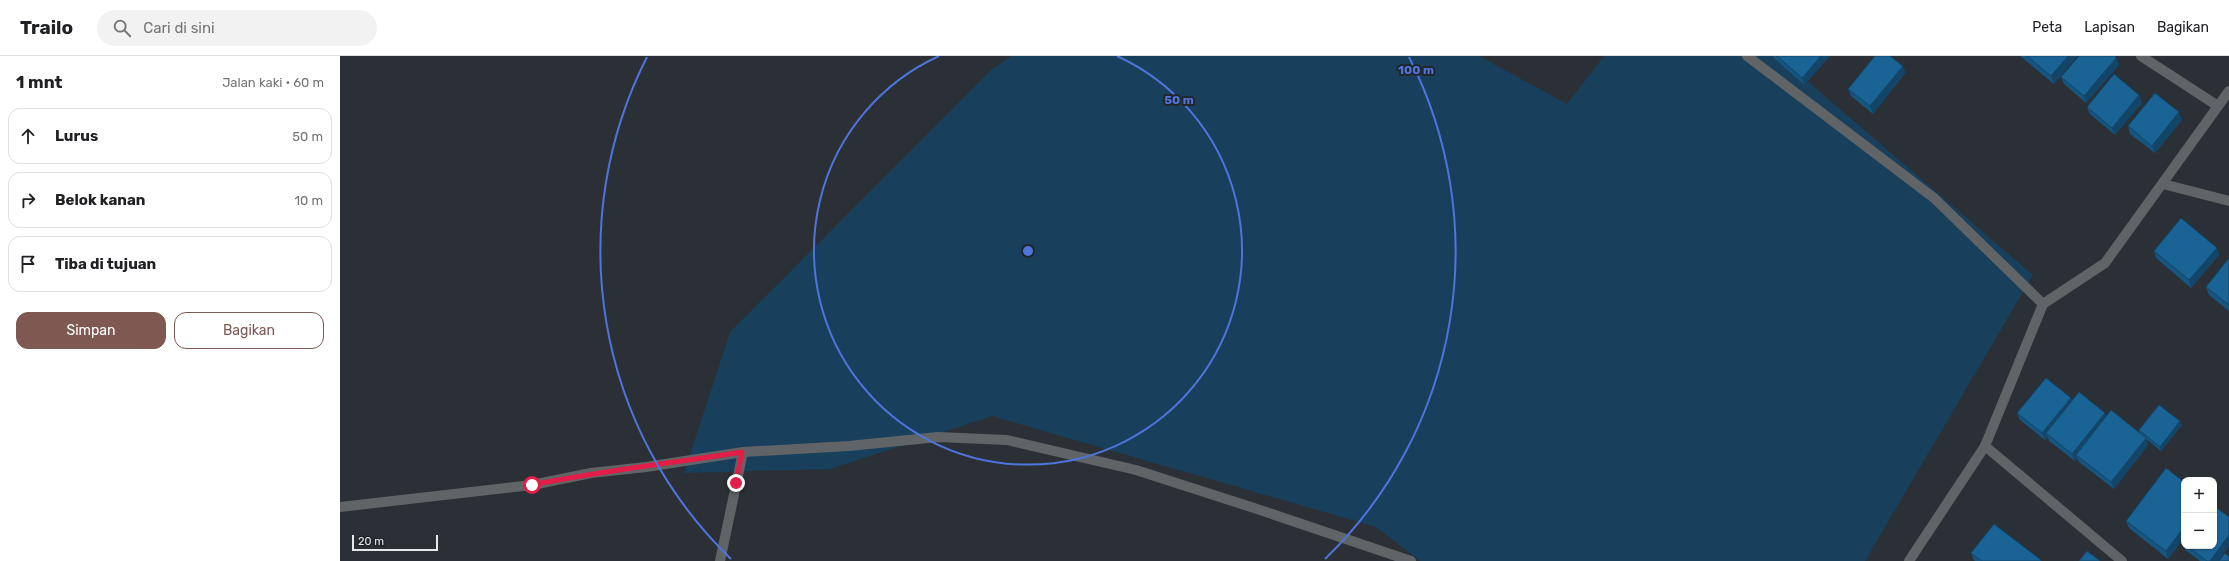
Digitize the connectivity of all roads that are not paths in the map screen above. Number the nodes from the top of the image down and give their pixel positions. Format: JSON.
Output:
{"nodes":[{"id":1,"x":1747,"y":56,"type":"edge"},
{"id":2,"x":2141,"y":56,"type":"edge"},
{"id":3,"x":2229,"y":91,"type":"edge"},
{"id":4,"x":2218,"y":106,"type":"junction"},
{"id":5,"x":2163,"y":184,"type":"junction"},
{"id":6,"x":2229,"y":201,"type":"edge"},
{"id":7,"x":2043,"y":304,"type":"junction"},
{"id":8,"x":1985,"y":446,"type":"junction"},
{"id":9,"x":742,"y":452,"type":"junction"},
{"id":10,"x":340,"y":507,"type":"edge"},
{"id":11,"x":720,"y":561,"type":"edge"},
{"id":12,"x":1411,"y":561,"type":"edge"},
{"id":13,"x":1909,"y":561,"type":"edge"},
{"id":14,"x":2122,"y":561,"type":"edge"}],
"edges":[{"from":1,"to":7,"type":"street"},
{"from":2,"to":4,"type":"street"},
{"from":3,"to":4,"type":"street"},
{"from":4,"to":5,"type":"street"},
{"from":5,"to":6,"type":"street"},
{"from":5,"to":7,"type":"street"},
{"from":7,"to":8,"type":"street"},
{"from":8,"to":13,"type":"street"},
{"from":8,"to":14,"type":"street"},
{"from":9,"to":10,"type":"street"},
{"from":9,"to":11,"type":"street"},
{"from":9,"to":12,"type":"street"}]}
